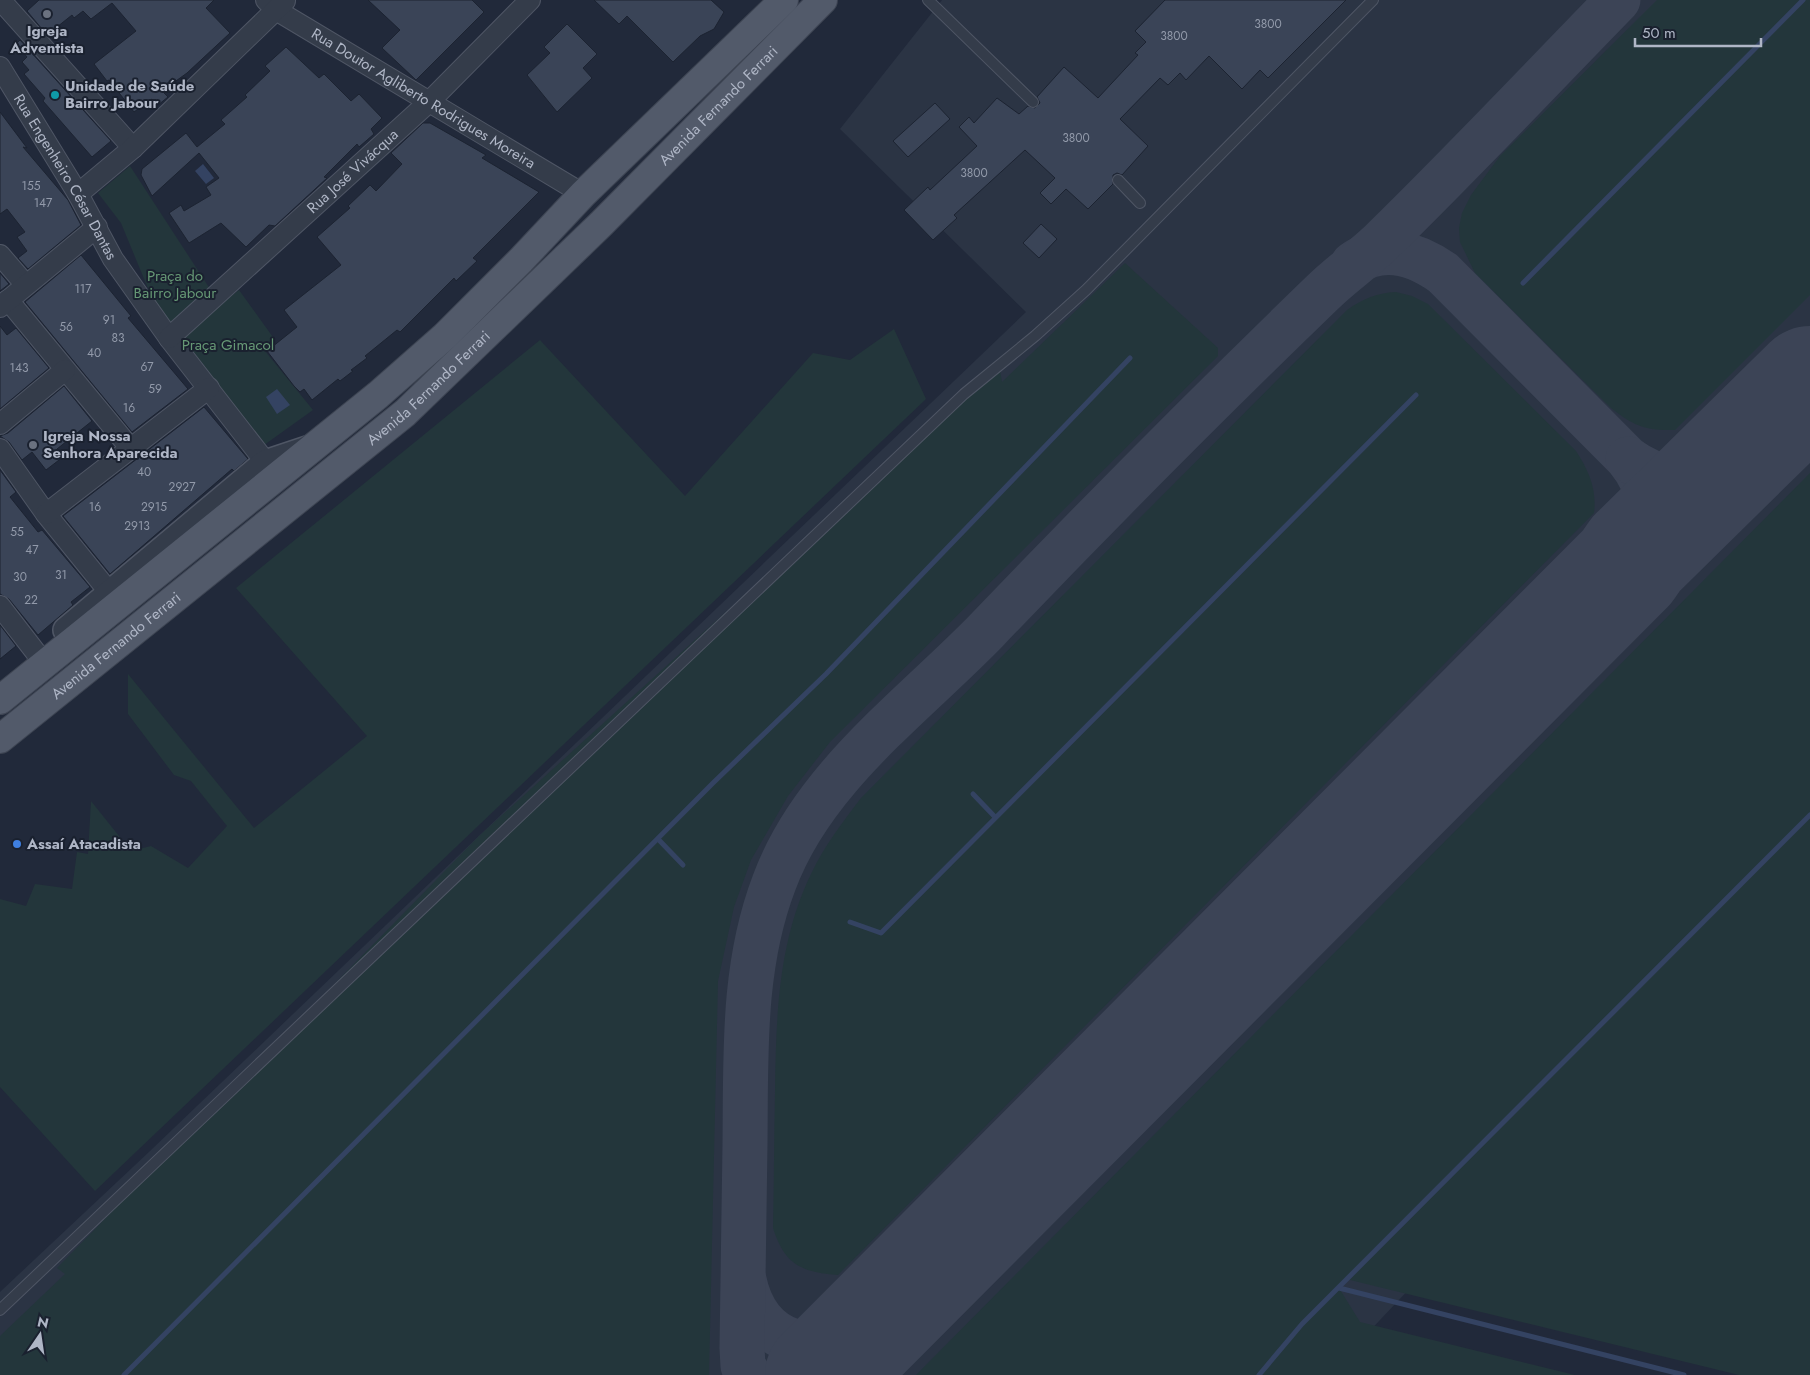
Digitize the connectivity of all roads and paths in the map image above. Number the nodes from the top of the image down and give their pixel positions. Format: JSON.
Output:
{"nodes":[{"id":1,"x":530,"y":0,"type":"edge"},
{"id":2,"x":784,"y":0,"type":"edge"},
{"id":3,"x":823,"y":0,"type":"edge"},
{"id":4,"x":928,"y":0,"type":"edge"},
{"id":5,"x":1373,"y":0,"type":"edge"},
{"id":6,"x":276,"y":3,"type":"edge"},
{"id":7,"x":4,"y":4,"type":"edge"},
{"id":8,"x":0,"y":67,"type":"edge"},
{"id":9,"x":430,"y":102,"type":"junction"},
{"id":10,"x":1033,"y":102,"type":"dead end"},
{"id":11,"x":132,"y":148,"type":"junction"},
{"id":12,"x":1118,"y":180,"type":"dead end"},
{"id":13,"x":635,"y":189,"type":"junction"},
{"id":14,"x":78,"y":194,"type":"junction"},
{"id":15,"x":583,"y":194,"type":"junction"},
{"id":16,"x":1140,"y":203,"type":"dead end"},
{"id":17,"x":98,"y":227,"type":"junction"},
{"id":18,"x":0,"y":255,"type":"edge"},
{"id":19,"x":25,"y":284,"type":"junction"},
{"id":20,"x":4,"y":303,"type":"edge"},
{"id":21,"x":170,"y":338,"type":"junction"},
{"id":22,"x":64,"y":370,"type":"junction"},
{"id":23,"x":209,"y":388,"type":"junction"},
{"id":24,"x":0,"y":424,"type":"edge"},
{"id":25,"x":0,"y":449,"type":"edge"},
{"id":26,"x":131,"y":450,"type":"junction"},
{"id":27,"x":271,"y":470,"type":"junction"},
{"id":28,"x":46,"y":514,"type":"junction"},
{"id":29,"x":110,"y":593,"type":"junction"},
{"id":30,"x":0,"y":606,"type":"edge"},
{"id":31,"x":37,"y":654,"type":"junction"},
{"id":32,"x":0,"y":692,"type":"edge"},
{"id":33,"x":0,"y":700,"type":"edge"},
{"id":34,"x":0,"y":739,"type":"edge"},
{"id":35,"x":0,"y":1310,"type":"edge"}],
"edges":[{"from":1,"to":9,"type":"street","name":"Rua José Vivácqua"},
{"from":2,"to":15,"type":"main road","name":"Avenida Fernando Ferrari"},
{"from":3,"to":13,"type":"main road","name":"Avenida Fernando Ferrari"},
{"from":4,"to":10,"type":"lane"},
{"from":5,"to":35,"type":"lane"},
{"from":6,"to":9,"type":"street","name":"Rua Doutor Agliberto Rodrigues Moreira"},
{"from":6,"to":11,"type":"street"},
{"from":7,"to":11,"type":"street"},
{"from":8,"to":14,"type":"street","name":"Rua Engenheiro César Dantas"},
{"from":9,"to":15,"type":"street","name":"Rua Doutor Agliberto Rodrigues Moreira"},
{"from":9,"to":21,"type":"street","name":"Rua José Vivácqua"},
{"from":11,"to":14,"type":"street"},
{"from":12,"to":16,"type":"lane"},
{"from":13,"to":15,"type":"main road"},
{"from":13,"to":34,"type":"main road","name":"Avenida Fernando Ferrari"},
{"from":14,"to":17,"type":"street","name":"Rua Engenheiro César Dantas"},
{"from":15,"to":27,"type":"main road","name":"Avenida Fernando Ferrari"},
{"from":17,"to":19,"type":"street"},
{"from":17,"to":21,"type":"street","name":"Rua Engenheiro César Dantas"},
{"from":18,"to":19,"type":"street"},
{"from":19,"to":20,"type":"street"},
{"from":20,"to":22,"type":"street"},
{"from":21,"to":23,"type":"street","name":"Rua Engenheiro César Dantas"},
{"from":22,"to":24,"type":"street"},
{"from":22,"to":26,"type":"street"},
{"from":23,"to":26,"type":"street"},
{"from":23,"to":27,"type":"street","name":"Rua Engenheiro César Dantas"},
{"from":25,"to":28,"type":"street"},
{"from":26,"to":28,"type":"street"},
{"from":27,"to":29,"type":"street","name":"Avenida Fernando Ferrari"},
{"from":27,"to":33,"type":"main road","name":"Avenida Fernando Ferrari"},
{"from":28,"to":29,"type":"street"},
{"from":29,"to":31,"type":"street","name":"Avenida Fernando Ferrari"},
{"from":30,"to":31,"type":"street"},
{"from":31,"to":32,"type":"street","name":"Avenida Fernando Ferrari"}]}
